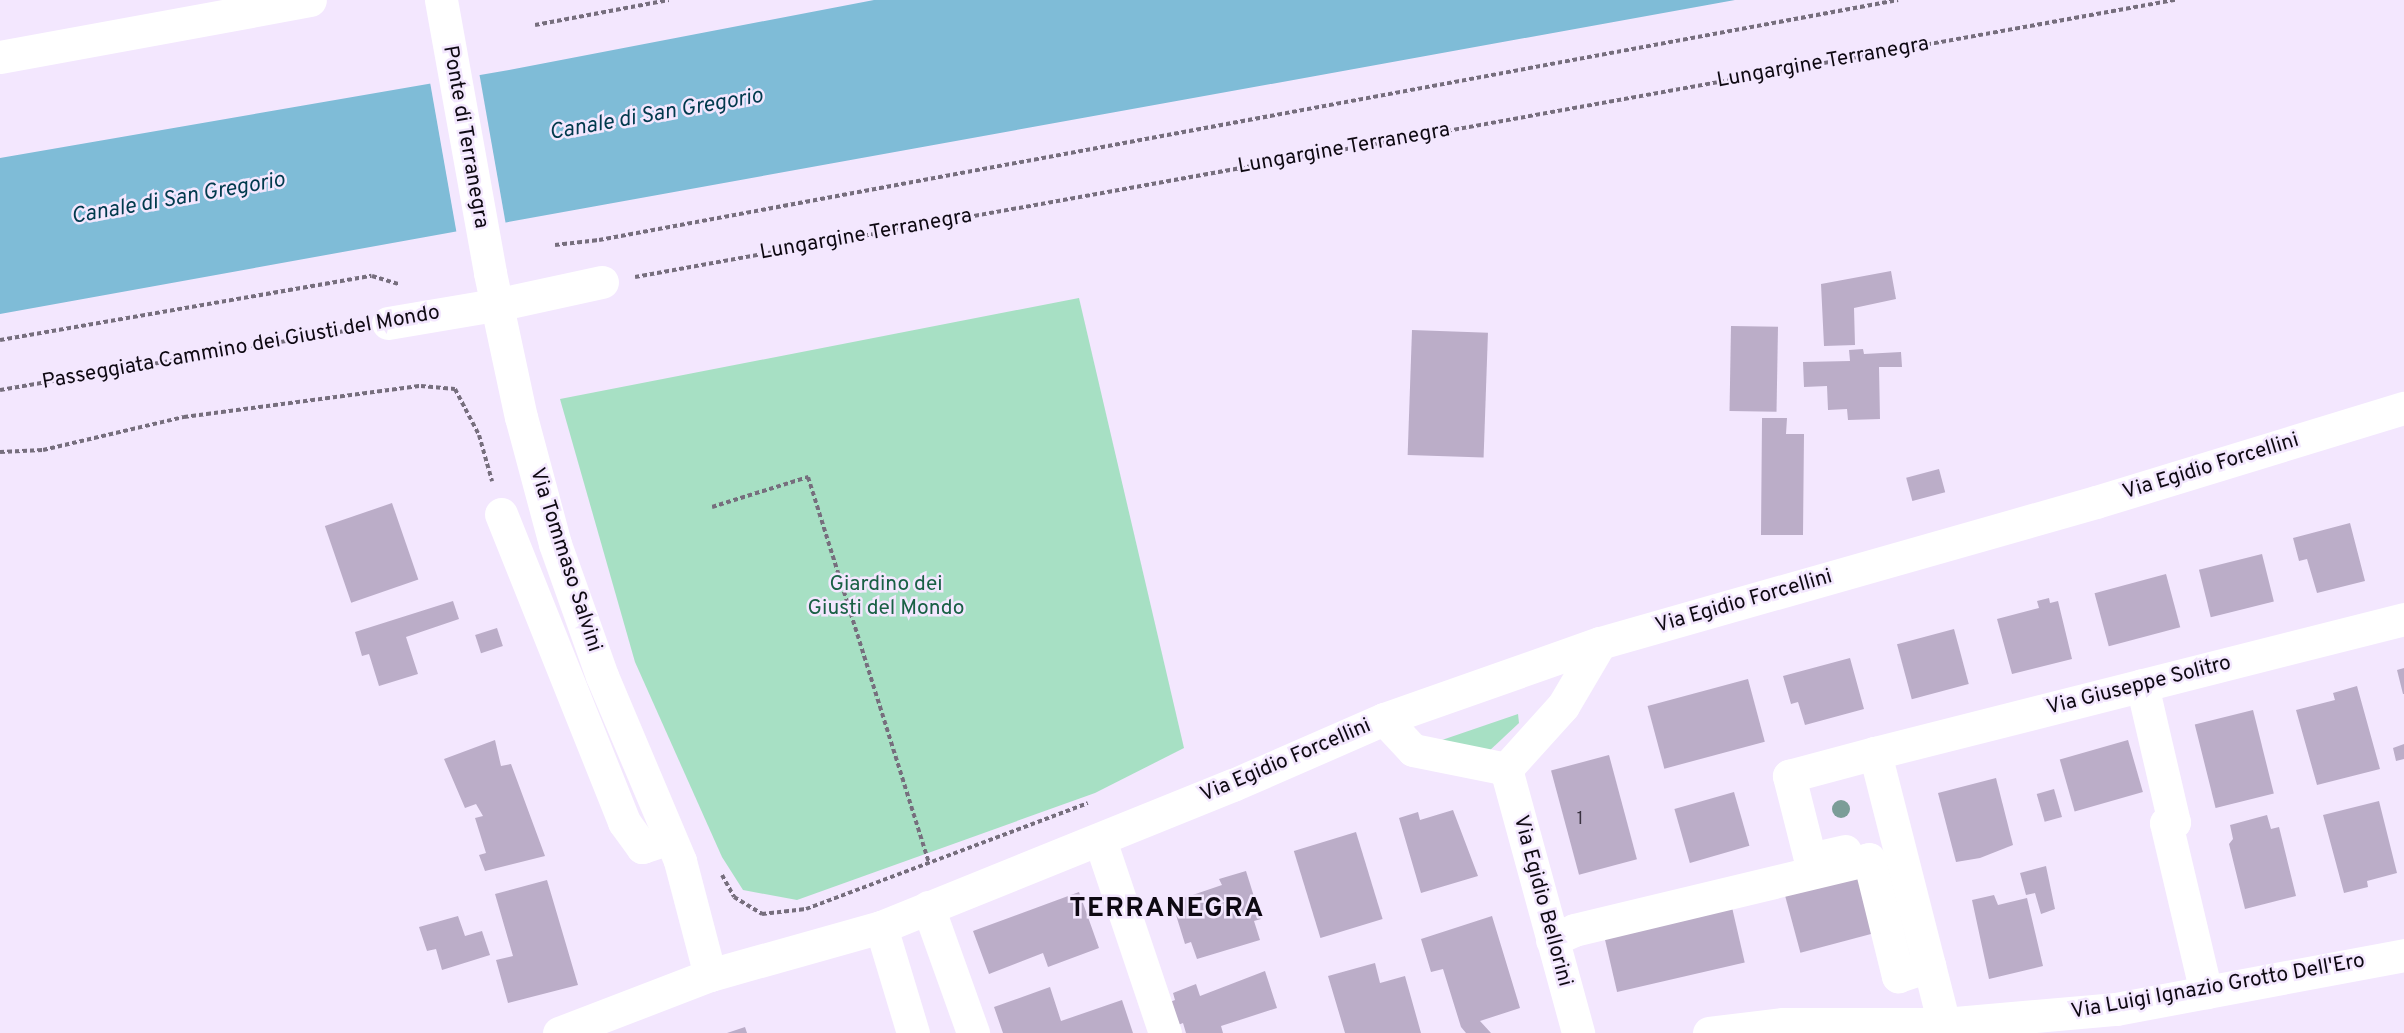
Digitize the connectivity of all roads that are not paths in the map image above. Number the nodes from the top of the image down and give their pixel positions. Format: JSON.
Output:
{"nodes":[{"id":1,"x":310,"y":0,"type":"edge"},
{"id":2,"x":441,"y":1,"type":"edge"},
{"id":3,"x":0,"y":57,"type":"edge"},
{"id":4,"x":490,"y":273,"type":"joint"},
{"id":5,"x":602,"y":282,"type":"road end"},
{"id":6,"x":388,"y":323,"type":"road end"},
{"id":7,"x":2404,"y":408,"type":"edge"},
{"id":8,"x":501,"y":513,"type":"road end"},
{"id":9,"x":2404,"y":619,"type":"edge"},
{"id":10,"x":1600,"y":643,"type":"junction"},
{"id":11,"x":2142,"y":685,"type":"junction"},
{"id":12,"x":1384,"y":719,"type":"junction"},
{"id":13,"x":1875,"y":753,"type":"junction"},
{"id":14,"x":1506,"y":769,"type":"junction"},
{"id":15,"x":669,"y":838,"type":"junction"},
{"id":16,"x":1896,"y":839,"type":"junction"},
{"id":17,"x":1100,"y":840,"type":"junction"},
{"id":18,"x":928,"y":907,"type":"junction"},
{"id":19,"x":881,"y":927,"type":"junction"},
{"id":20,"x":1552,"y":940,"type":"junction"},
{"id":21,"x":2404,"y":955,"type":"edge"},
{"id":22,"x":1929,"y":966,"type":"junction"},
{"id":23,"x":710,"y":975,"type":"junction"},
{"id":24,"x":2206,"y":992,"type":"junction"},
{"id":25,"x":625,"y":1022,"type":"edge"},
{"id":26,"x":1944,"y":1024,"type":"junction"},
{"id":27,"x":559,"y":1033,"type":"edge"},
{"id":28,"x":913,"y":1033,"type":"edge"},
{"id":29,"x":973,"y":1033,"type":"edge"},
{"id":30,"x":1165,"y":1033,"type":"edge"},
{"id":31,"x":1578,"y":1033,"type":"edge"},
{"id":32,"x":1709,"y":1033,"type":"edge"}],
"edges":[{"from":1,"to":3,"type":"street"},
{"from":2,"to":4,"type":"street","name":"Ponte di Terranegra"},
{"from":4,"to":15,"type":"street","name":"Via Tommaso Salvini"},
{"from":5,"to":6,"type":"street","name":"Passeggiata Cammino dei Giusti del Mondo"},
{"from":7,"to":10,"type":"street","name":"Via Egidio Forcellini"},
{"from":8,"to":15,"type":"street","name":"Via Tommaso Salvini"},
{"from":9,"to":11,"type":"street","name":"Via Giuseppe Solitro"},
{"from":10,"to":12,"type":"street","name":"Via Egidio Forcellini"},
{"from":10,"to":14,"type":"street"},
{"from":11,"to":13,"type":"street","name":"Via Giuseppe Solitro"},
{"from":11,"to":24,"type":"street"},
{"from":12,"to":14,"type":"street"},
{"from":12,"to":17,"type":"street","name":"Via Egidio Forcellini"},
{"from":13,"to":16,"type":"street"},
{"from":13,"to":16,"type":"street","name":"Via Giuseppe Solitro"},
{"from":14,"to":20,"type":"street","name":"Via Egidio Bellorini"},
{"from":15,"to":23,"type":"street","name":"Via Tommaso Salvini"},
{"from":16,"to":22,"type":"street"},
{"from":17,"to":18,"type":"street","name":"Via Egidio Forcellini"},
{"from":17,"to":30,"type":"street"},
{"from":18,"to":19,"type":"street","name":"Via Egidio Forcellini"},
{"from":18,"to":29,"type":"street"},
{"from":19,"to":23,"type":"street","name":"Via Egidio Forcellini"},
{"from":19,"to":28,"type":"street"},
{"from":20,"to":22,"type":"street"},
{"from":20,"to":31,"type":"street","name":"Via Egidio Bellorini"},
{"from":21,"to":24,"type":"street","name":"Via Luigi Ignazio Grotto Dell'Ero"},
{"from":22,"to":26,"type":"street"},
{"from":23,"to":25,"type":"street","name":"Via Egidio Forcellini"},
{"from":24,"to":26,"type":"street","name":"Via Luigi Ignazio Grotto Dell'Ero"},
{"from":25,"to":27,"type":"street","name":"Via Egidio Forcellini"},
{"from":26,"to":32,"type":"street","name":"Via Luigi Ignazio Grotto Dell'Ero"}]}
